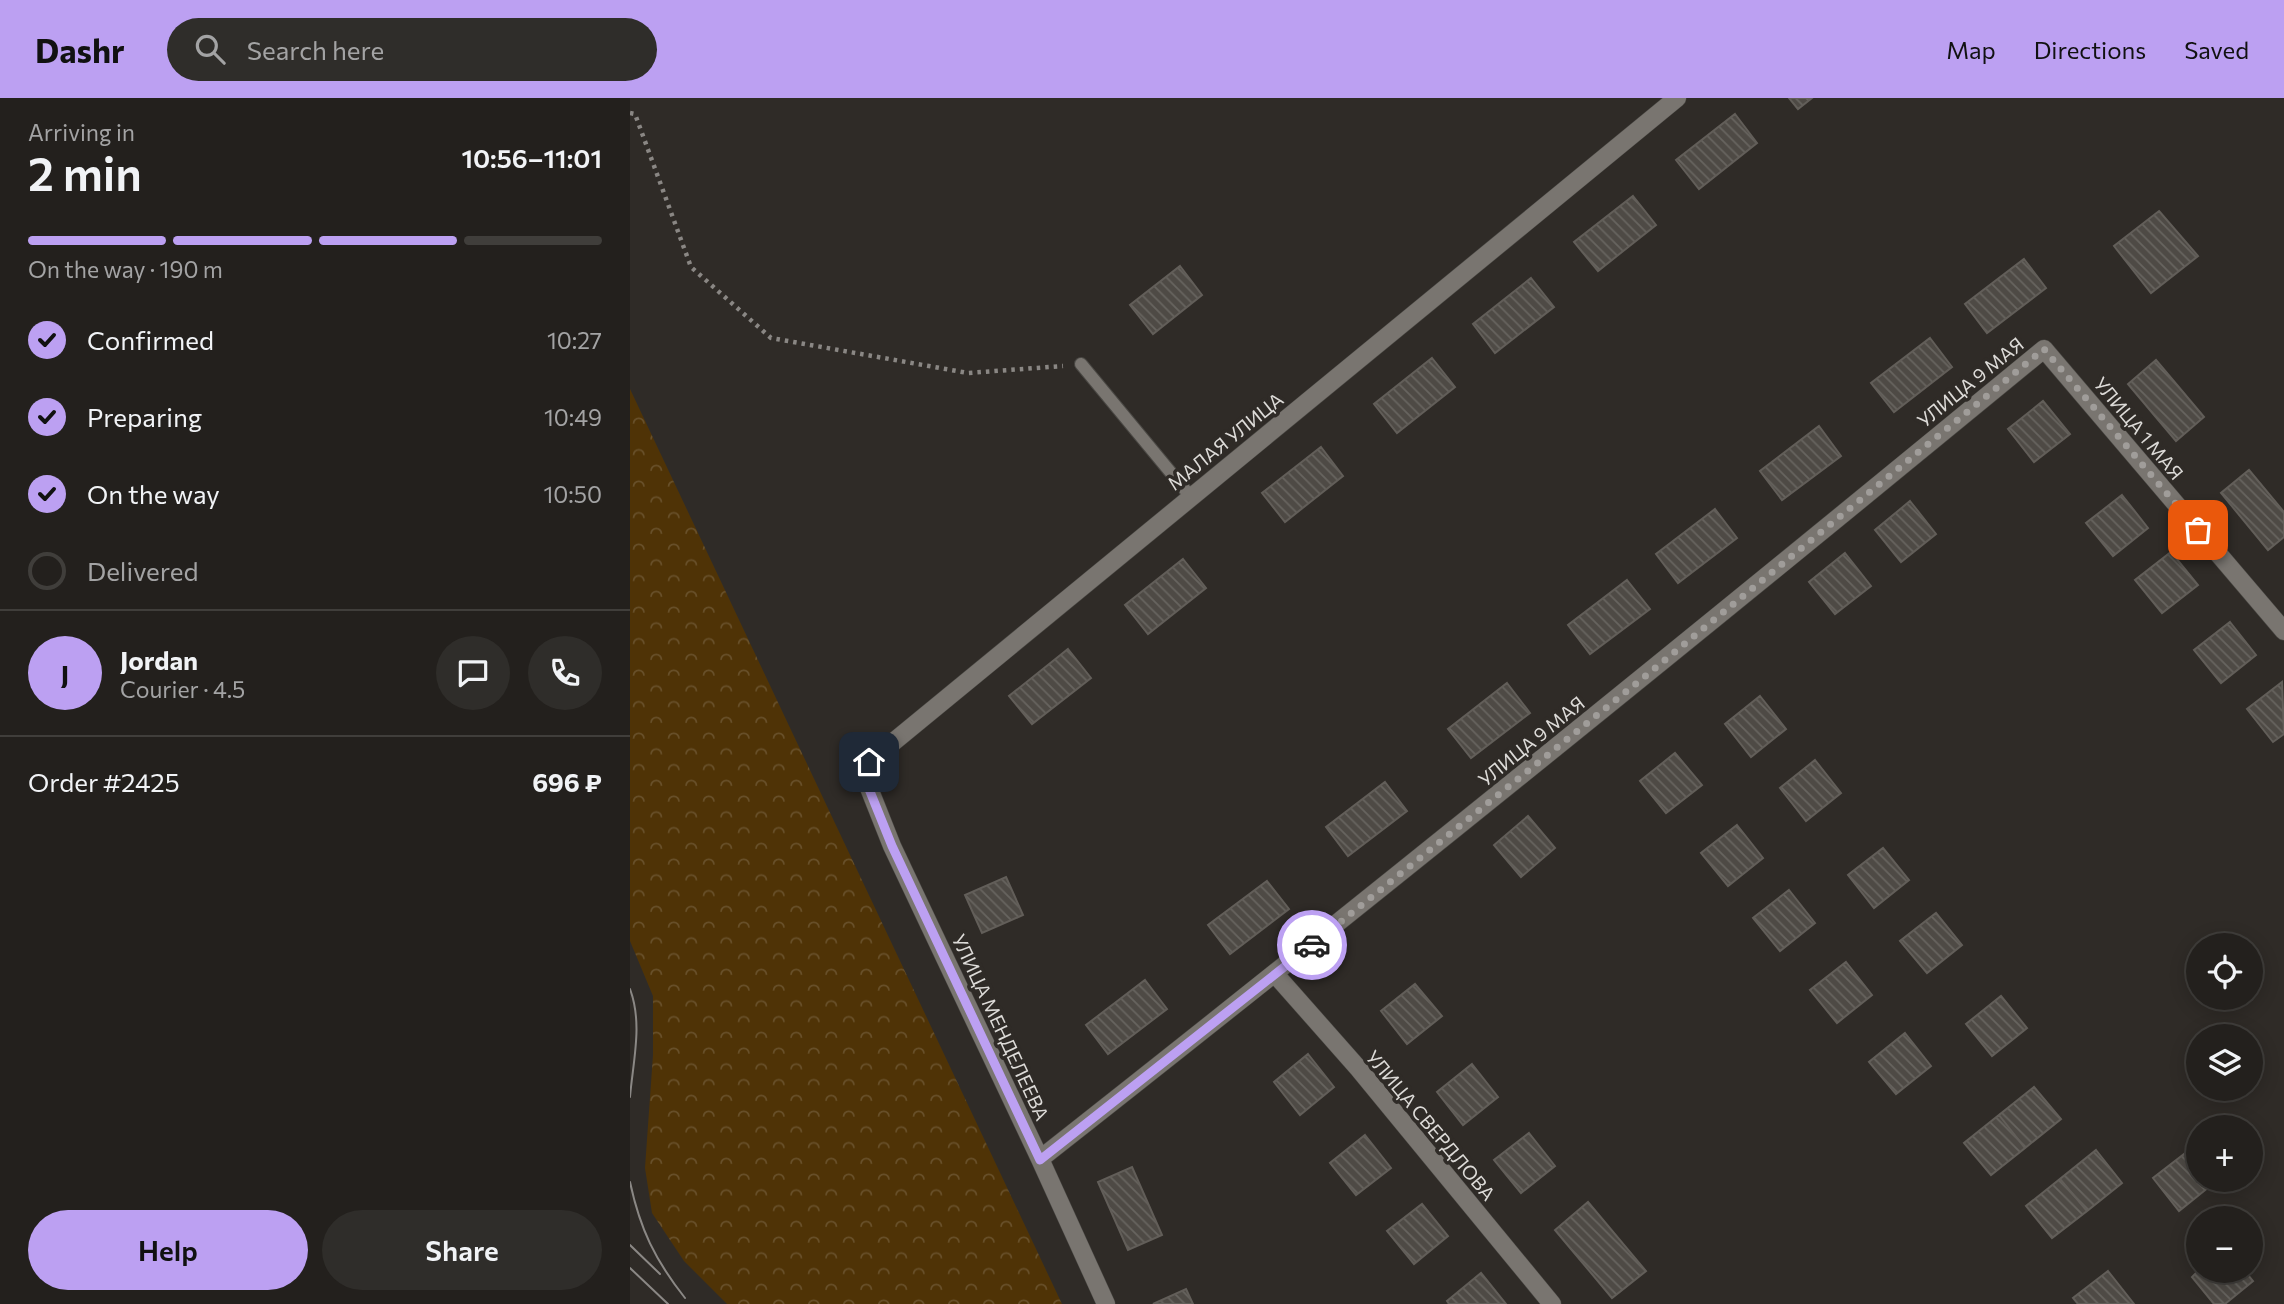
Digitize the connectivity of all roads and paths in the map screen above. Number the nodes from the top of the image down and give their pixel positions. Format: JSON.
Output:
{"nodes":[{"id":1,"x":1677,"y":98,"type":"edge"},
{"id":2,"x":630,"y":113,"type":"edge"},
{"id":3,"x":2044,"y":349,"type":"joint"},
{"id":4,"x":1081,"y":364,"type":"joint"},
{"id":5,"x":1191,"y":496,"type":"junction"},
{"id":6,"x":2284,"y":631,"type":"edge"},
{"id":7,"x":892,"y":846,"type":"joint"},
{"id":8,"x":1275,"y":974,"type":"junction"},
{"id":9,"x":1040,"y":1160,"type":"junction"},
{"id":10,"x":1105,"y":1304,"type":"edge"},
{"id":11,"x":1552,"y":1304,"type":"edge"}],
"edges":[{"from":1,"to":5,"type":"street","name":"МАЛАЯ УЛИЦА"},
{"from":2,"to":4,"type":"path"},
{"from":3,"to":6,"type":"street","name":"УЛИЦА 1 МАЯ"},
{"from":3,"to":8,"type":"street","name":"УЛИЦА 9 МАЯ"},
{"from":4,"to":5,"type":"lane"},
{"from":5,"to":7,"type":"street","name":"МАЛАЯ УЛИЦА"},
{"from":7,"to":9,"type":"street","name":"УЛИЦА МЕНДЕЛЕЕВА"},
{"from":8,"to":9,"type":"street","name":"УЛИЦА 9 МАЯ"},
{"from":8,"to":11,"type":"street","name":"УЛИЦА СВЕРДЛОВА"},
{"from":9,"to":10,"type":"street","name":"УЛИЦА МЕНДЕЛЕЕВА"}]}
